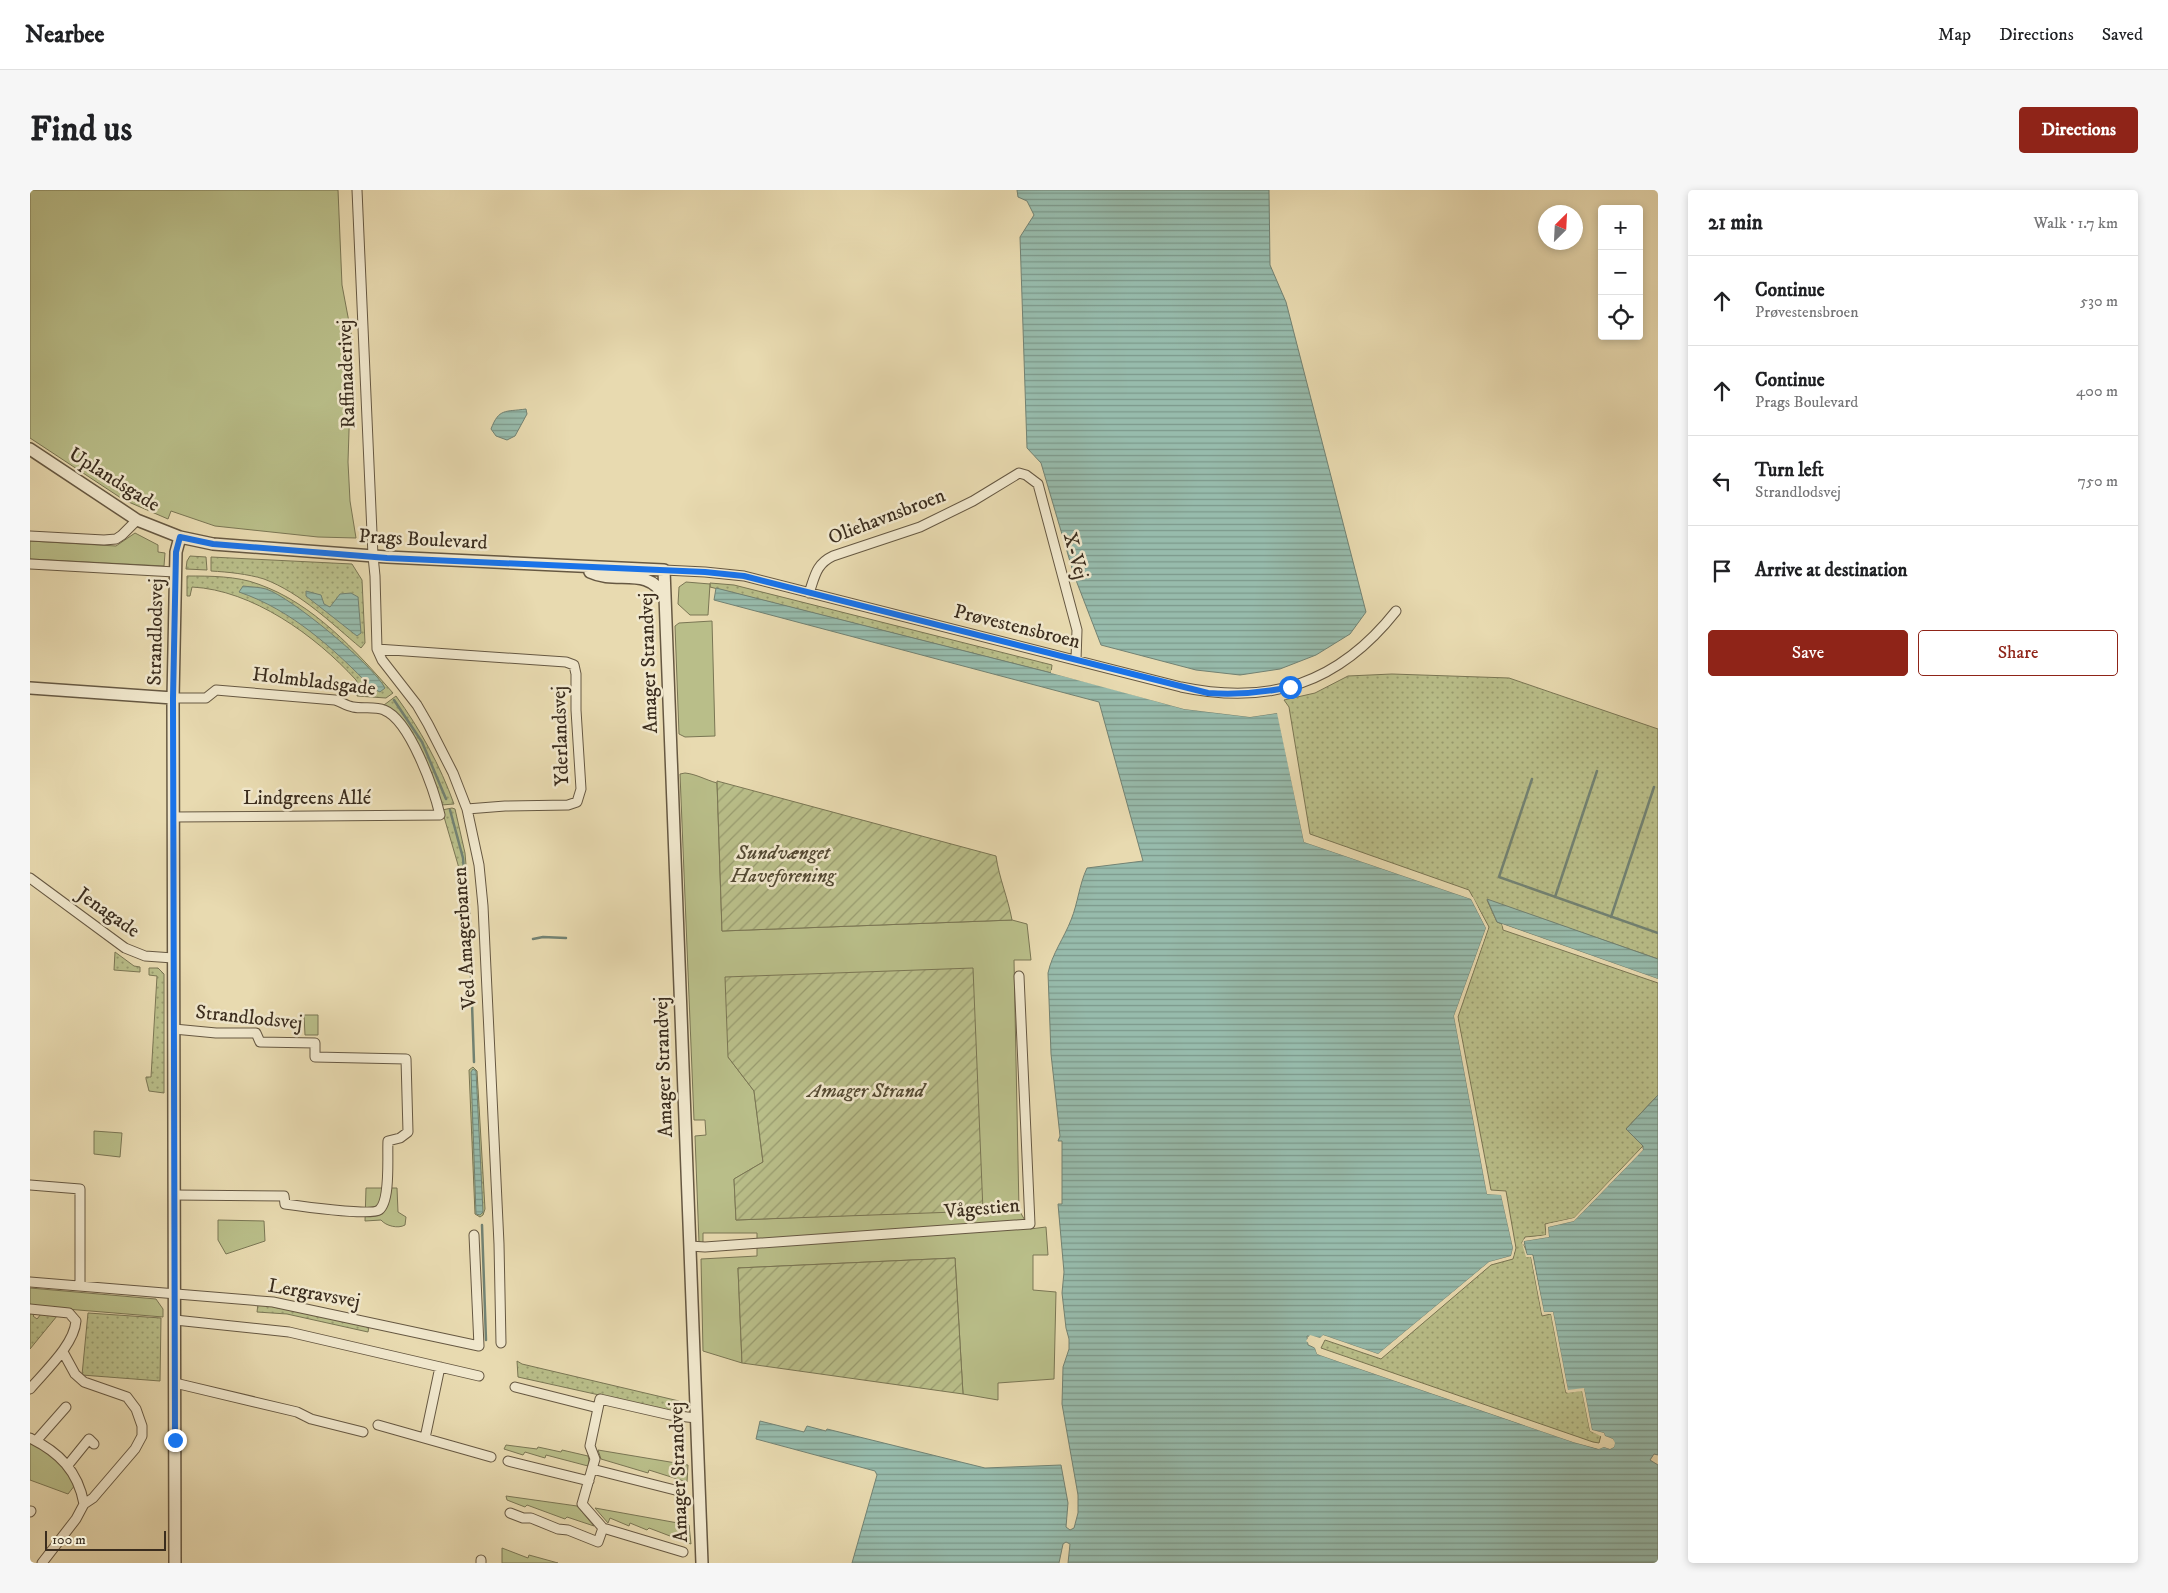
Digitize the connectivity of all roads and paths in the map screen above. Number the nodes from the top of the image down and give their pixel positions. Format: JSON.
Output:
{"nodes":[{"id":1,"x":357,"y":190,"type":"edge"},
{"id":2,"x":30,"y":449,"type":"edge"},
{"id":3,"x":1019,"y":473,"type":"joint"},
{"id":4,"x":137,"y":520,"type":"junction"},
{"id":5,"x":30,"y":536,"type":"edge"},
{"id":6,"x":180,"y":537,"type":"junction"},
{"id":7,"x":373,"y":556,"type":"junction"},
{"id":8,"x":30,"y":564,"type":"edge"},
{"id":9,"x":580,"y":566,"type":"junction"},
{"id":10,"x":664,"y":570,"type":"junction"},
{"id":11,"x":175,"y":572,"type":"junction"},
{"id":12,"x":810,"y":593,"type":"junction"},
{"id":13,"x":665,"y":597,"type":"junction"},
{"id":14,"x":1396,"y":610,"type":"dead end"},
{"id":15,"x":378,"y":649,"type":"junction"},
{"id":16,"x":1076,"y":660,"type":"junction"},
{"id":17,"x":30,"y":688,"type":"edge"},
{"id":18,"x":173,"y":698,"type":"junction"},
{"id":19,"x":466,"y":809,"type":"junction"},
{"id":20,"x":440,"y":815,"type":"joint"},
{"id":21,"x":174,"y":817,"type":"junction"},
{"id":22,"x":30,"y":878,"type":"edge"},
{"id":23,"x":174,"y":958,"type":"junction"},
{"id":24,"x":1019,"y":976,"type":"dead end"},
{"id":25,"x":174,"y":1029,"type":"junction"},
{"id":26,"x":30,"y":1185,"type":"edge"},
{"id":27,"x":174,"y":1195,"type":"junction"},
{"id":28,"x":474,"y":1235,"type":"dead end"},
{"id":29,"x":690,"y":1246,"type":"junction"},
{"id":30,"x":30,"y":1282,"type":"edge"},
{"id":31,"x":80,"y":1286,"type":"junction"},
{"id":32,"x":174,"y":1295,"type":"junction"},
{"id":33,"x":30,"y":1310,"type":"edge"},
{"id":34,"x":175,"y":1320,"type":"junction"},
{"id":35,"x":501,"y":1343,"type":"dead end"},
{"id":36,"x":63,"y":1352,"type":"junction"},
{"id":37,"x":440,"y":1367,"type":"junction"},
{"id":38,"x":479,"y":1376,"type":"dead end"},
{"id":39,"x":175,"y":1383,"type":"junction"},
{"id":40,"x":515,"y":1387,"type":"dead end"},
{"id":41,"x":30,"y":1389,"type":"edge"},
{"id":42,"x":66,"y":1407,"type":"dead end"},
{"id":43,"x":598,"y":1408,"type":"junction"},
{"id":44,"x":696,"y":1418,"type":"junction"},
{"id":45,"x":378,"y":1425,"type":"dead end"},
{"id":46,"x":363,"y":1432,"type":"dead end"},
{"id":47,"x":424,"y":1438,"type":"junction"},
{"id":48,"x":33,"y":1439,"type":"edge"},
{"id":49,"x":94,"y":1444,"type":"dead end"},
{"id":50,"x":491,"y":1457,"type":"dead end"},
{"id":51,"x":508,"y":1461,"type":"dead end"},
{"id":52,"x":68,"y":1465,"type":"junction"},
{"id":53,"x":592,"y":1469,"type":"junction"},
{"id":54,"x":589,"y":1480,"type":"junction"},
{"id":55,"x":675,"y":1490,"type":"dead end"},
{"id":56,"x":84,"y":1504,"type":"junction"},
{"id":57,"x":510,"y":1513,"type":"dead end"},
{"id":58,"x":603,"y":1528,"type":"junction"},
{"id":59,"x":683,"y":1552,"type":"dead end"},
{"id":60,"x":42,"y":1563,"type":"edge"},
{"id":61,"x":175,"y":1563,"type":"edge"},
{"id":62,"x":702,"y":1563,"type":"edge"}],
"edges":[{"from":1,"to":7,"type":"street","name":"Raffinaderivej"},
{"from":2,"to":4,"type":"street","name":"Uplandsgade"},
{"from":3,"to":12,"type":"street","name":"Oliehavnsbroen"},
{"from":3,"to":16,"type":"street","name":"X-Vej"},
{"from":4,"to":5,"type":"street"},
{"from":4,"to":6,"type":"street","name":"Uplandsgade"},
{"from":6,"to":7,"type":"street","name":"Prags Boulevard"},
{"from":6,"to":11,"type":"street","name":"Strandlodsvej"},
{"from":7,"to":9,"type":"street","name":"Prags Boulevard"},
{"from":7,"to":15,"type":"street","name":"Ved Amagerbanen"},
{"from":8,"to":11,"type":"street"},
{"from":9,"to":10,"type":"street","name":"Prags Boulevard"},
{"from":9,"to":13,"type":"street"},
{"from":10,"to":12,"type":"street","name":"Prøvestensbroen"},
{"from":10,"to":13,"type":"street","name":"Amager Strandvej"},
{"from":11,"to":18,"type":"street","name":"Strandlodsvej"},
{"from":12,"to":16,"type":"street","name":"Prøvestensbroen"},
{"from":13,"to":29,"type":"street","name":"Amager Strandvej"},
{"from":14,"to":16,"type":"street","name":"Prøvestensbroen"},
{"from":15,"to":19,"type":"street","name":"Ved Amagerbanen"},
{"from":15,"to":19,"type":"street","name":"Yderlandsvej"},
{"from":17,"to":18,"type":"street","name":"Holmbladsgade"},
{"from":18,"to":20,"type":"street","name":"Holmbladsgade"},
{"from":18,"to":21,"type":"street","name":"Strandlodsvej"},
{"from":19,"to":35,"type":"street","name":"Ved Amagerbanen"},
{"from":20,"to":21,"type":"street","name":"Lindgreens Allé"},
{"from":21,"to":23,"type":"street","name":"Strandlodsvej"},
{"from":22,"to":23,"type":"street","name":"Jenagade"},
{"from":23,"to":25,"type":"street","name":"Strandlodsvej"},
{"from":24,"to":29,"type":"street","name":"Vågestien"},
{"from":25,"to":27,"type":"street","name":"Strandlodsvej"},
{"from":25,"to":27,"type":"street","name":"Strandlodsvej"},
{"from":26,"to":31,"type":"street"},
{"from":27,"to":32,"type":"street","name":"Strandlodsvej"},
{"from":28,"to":32,"type":"street","name":"Lergravsvej"},
{"from":29,"to":44,"type":"street","name":"Amager Strandvej"},
{"from":30,"to":31,"type":"street","name":"Lergravsvej"},
{"from":31,"to":32,"type":"street","name":"Lergravsvej"},
{"from":32,"to":34,"type":"street","name":"Strandlodsvej"},
{"from":33,"to":36,"type":"street"},
{"from":34,"to":37,"type":"street","name":"Lergravsvej"},
{"from":34,"to":39,"type":"street","name":"Strandlodsvej"},
{"from":36,"to":41,"type":"street"},
{"from":36,"to":56,"type":"street"},
{"from":37,"to":38,"type":"street","name":"Lergravsvej"},
{"from":37,"to":47,"type":"street"},
{"from":39,"to":46,"type":"street"},
{"from":39,"to":61,"type":"street","name":"Strandlodsvej"},
{"from":40,"to":43,"type":"street"},
{"from":42,"to":48,"type":"street"},
{"from":43,"to":44,"type":"street"},
{"from":43,"to":53,"type":"street"},
{"from":44,"to":62,"type":"street","name":"Amager Strandvej"},
{"from":45,"to":47,"type":"street"},
{"from":47,"to":50,"type":"street"},
{"from":48,"to":52,"type":"street"},
{"from":49,"to":52,"type":"street"},
{"from":51,"to":54,"type":"street"},
{"from":52,"to":56,"type":"street"},
{"from":53,"to":54,"type":"street"},
{"from":53,"to":55,"type":"street"},
{"from":54,"to":58,"type":"street"},
{"from":56,"to":60,"type":"street"},
{"from":57,"to":58,"type":"street"},
{"from":58,"to":59,"type":"street"}]}
